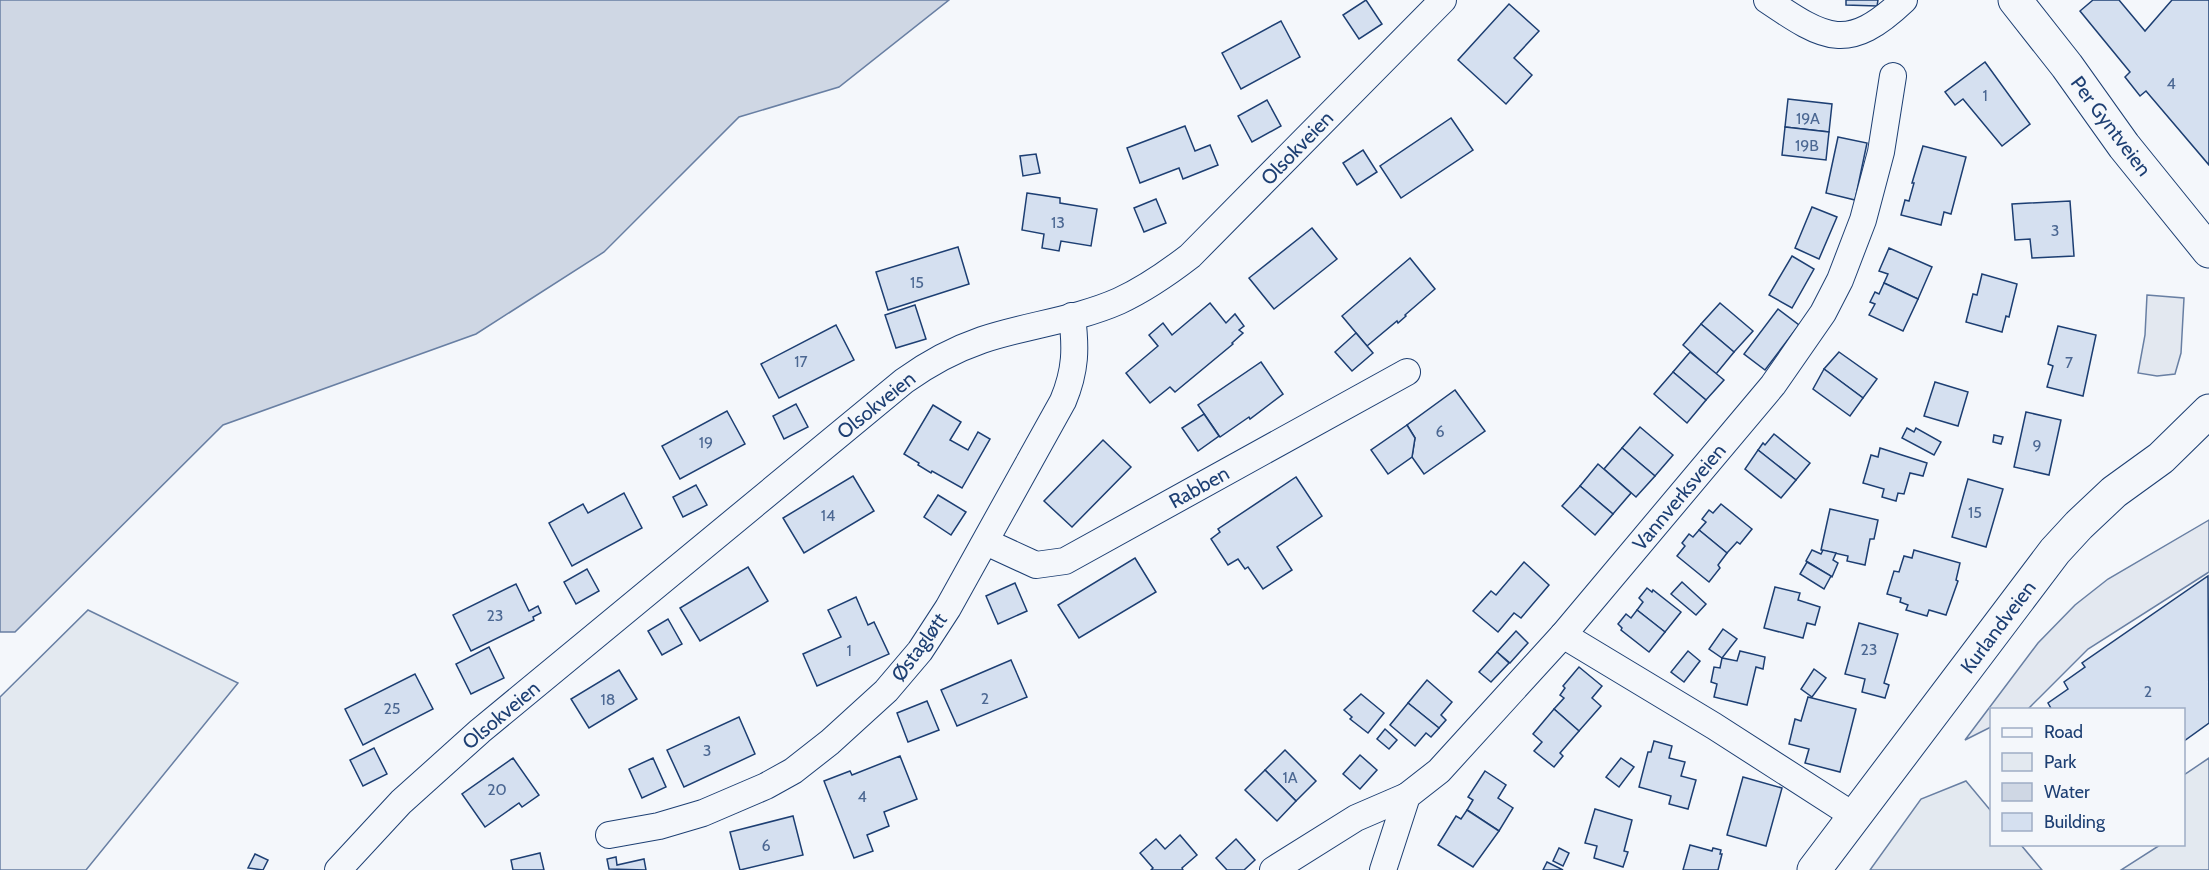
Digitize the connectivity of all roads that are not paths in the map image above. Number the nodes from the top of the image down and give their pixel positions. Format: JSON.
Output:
{"nodes":[{"id":1,"x":1443,"y":0,"type":"edge"},
{"id":2,"x":1767,"y":0,"type":"edge"},
{"id":3,"x":1904,"y":0,"type":"edge"},
{"id":4,"x":2015,"y":0,"type":"edge"},
{"id":5,"x":1893,"y":76,"type":"dead end"},
{"id":6,"x":2209,"y":251,"type":"edge"},
{"id":7,"x":1072,"y":316,"type":"junction"},
{"id":8,"x":1407,"y":372,"type":"dead end"},
{"id":9,"x":2209,"y":411,"type":"edge"},
{"id":10,"x":2209,"y":439,"type":"edge"},
{"id":11,"x":2161,"y":458,"type":"junction"},
{"id":12,"x":986,"y":542,"type":"junction"},
{"id":13,"x":1563,"y":635,"type":"junction"},
{"id":14,"x":1407,"y":796,"type":"junction"},
{"id":15,"x":1854,"y":816,"type":"junction"},
{"id":16,"x":609,"y":835,"type":"dead end"},
{"id":17,"x":338,"y":870,"type":"edge"},
{"id":18,"x":1273,"y":870,"type":"edge"},
{"id":19,"x":1383,"y":870,"type":"edge"},
{"id":20,"x":1814,"y":870,"type":"edge"}],
"edges":[{"from":1,"to":7,"type":"street","name":"Olsokveien"},
{"from":2,"to":3,"type":"street"},
{"from":4,"to":6,"type":"main road","name":"Per Gyntveien"},
{"from":5,"to":13,"type":"street","name":"Vannverksveien"},
{"from":7,"to":12,"type":"street","name":"Østagløtt"},
{"from":7,"to":17,"type":"street","name":"Olsokveien"},
{"from":8,"to":12,"type":"street","name":"Rabben"},
{"from":9,"to":11,"type":"main road","name":"Kurlandveien"},
{"from":10,"to":11,"type":"main road","name":"Kurlandveien"},
{"from":11,"to":15,"type":"main road","name":"Kurlandveien"},
{"from":12,"to":16,"type":"street","name":"Østagløtt"},
{"from":13,"to":14,"type":"street","name":"Vannverksveien"},
{"from":13,"to":15,"type":"street"},
{"from":14,"to":18,"type":"street","name":"Vannverksveien"},
{"from":14,"to":19,"type":"street"},
{"from":15,"to":20,"type":"main road","name":"Kurlandveien"}]}
